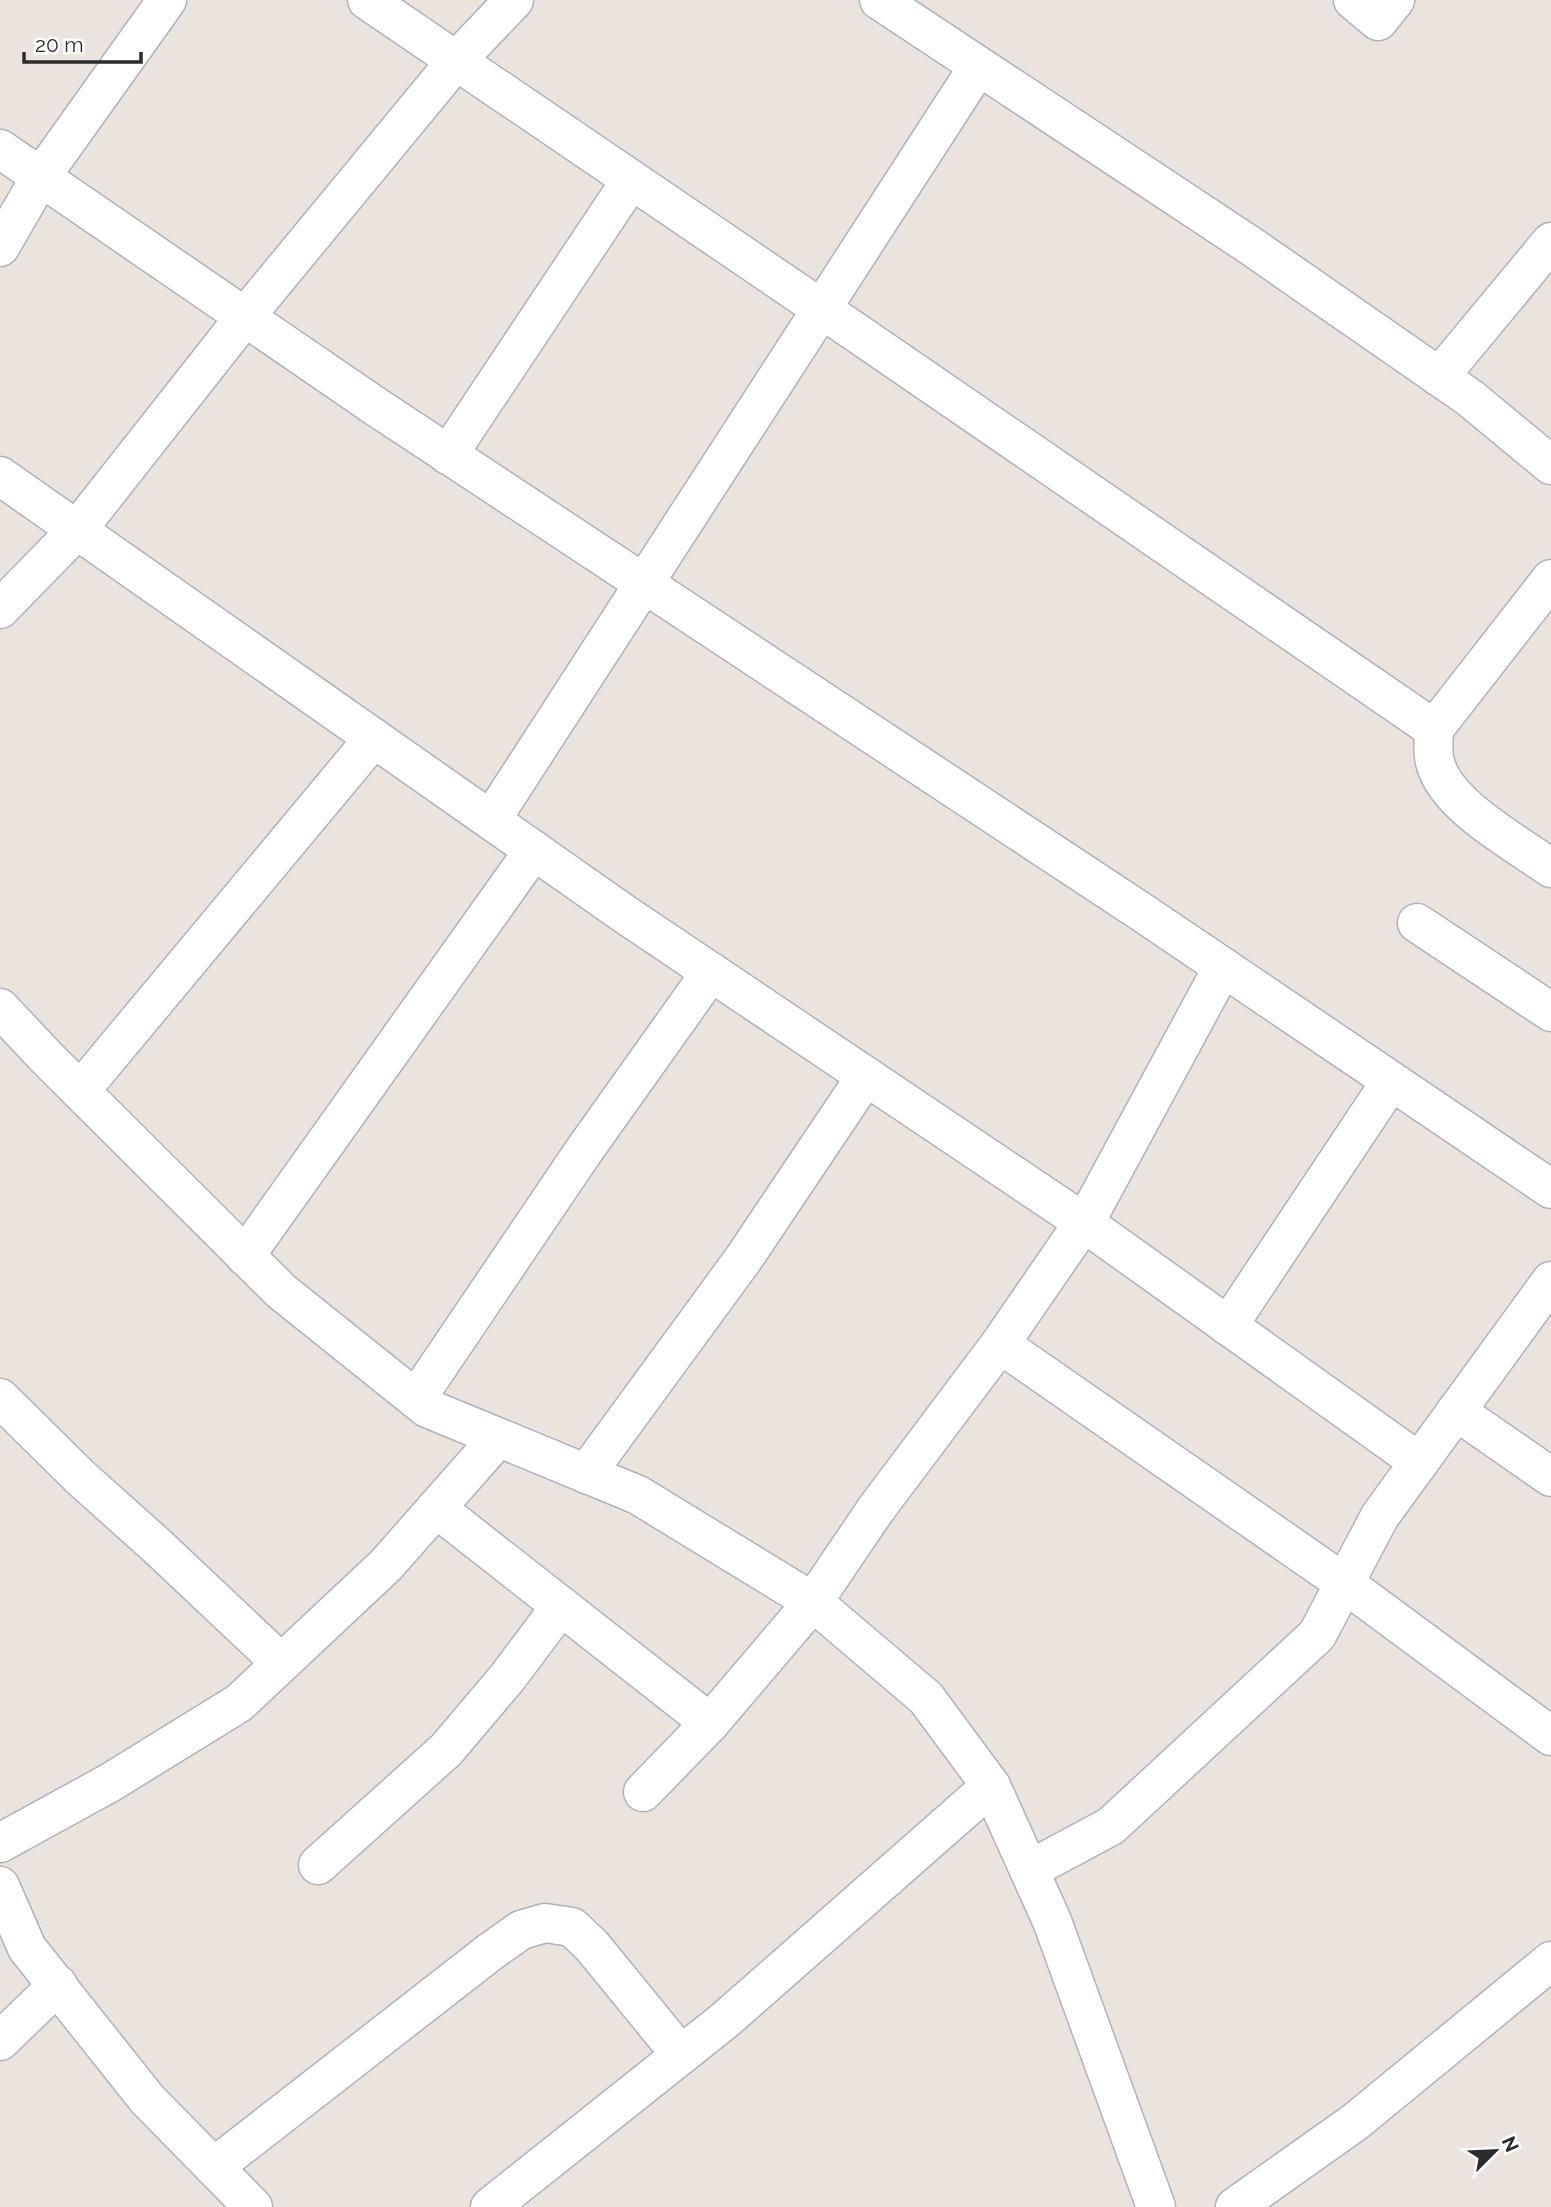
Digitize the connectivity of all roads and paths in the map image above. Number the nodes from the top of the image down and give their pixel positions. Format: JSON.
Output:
{"nodes":[{"id":1,"x":167,"y":0,"type":"edge"},
{"id":2,"x":367,"y":0,"type":"edge"},
{"id":3,"x":514,"y":0,"type":"edge"},
{"id":4,"x":879,"y":0,"type":"edge"},
{"id":5,"x":1353,"y":0,"type":"edge"},
{"id":6,"x":1395,"y":0,"type":"edge"},
{"id":7,"x":456,"y":61,"type":"junction"},
{"id":8,"x":978,"y":67,"type":"junction"},
{"id":9,"x":0,"y":149,"type":"edge"},
{"id":10,"x":40,"y":178,"type":"junction"},
{"id":11,"x":631,"y":180,"type":"junction"},
{"id":12,"x":1551,"y":242,"type":"edge"},
{"id":13,"x":0,"y":247,"type":"edge"},
{"id":14,"x":822,"y":309,"type":"junction"},
{"id":15,"x":244,"y":318,"type":"junction"},
{"id":16,"x":1439,"y":377,"type":"junction"},
{"id":17,"x":448,"y":455,"type":"junction"},
{"id":18,"x":1551,"y":465,"type":"edge"},
{"id":19,"x":0,"y":476,"type":"edge"},
{"id":20,"x":77,"y":530,"type":"junction"},
{"id":21,"x":1551,"y":579,"type":"edge"},
{"id":22,"x":643,"y":583,"type":"junction"},
{"id":23,"x":0,"y":610,"type":"edge"},
{"id":24,"x":1434,"y":729,"type":"junction"},
{"id":25,"x":374,"y":738,"type":"junction"},
{"id":26,"x":491,"y":820,"type":"junction"},
{"id":27,"x":534,"y":850,"type":"junction"},
{"id":28,"x":1551,"y":867,"type":"edge"},
{"id":29,"x":1416,"y":923,"type":"dead end"},
{"id":30,"x":1223,"y":967,"type":"junction"},
{"id":31,"x":711,"y":972,"type":"junction"},
{"id":32,"x":0,"y":1008,"type":"edge"},
{"id":33,"x":1551,"y":1012,"type":"edge"},
{"id":34,"x":866,"y":1076,"type":"junction"},
{"id":35,"x":1391,"y":1081,"type":"junction"},
{"id":36,"x":80,"y":1091,"type":"junction"},
{"id":37,"x":1551,"y":1189,"type":"edge"},
{"id":38,"x":1083,"y":1222,"type":"junction"},
{"id":39,"x":245,"y":1256,"type":"junction"},
{"id":40,"x":1551,"y":1281,"type":"edge"},
{"id":41,"x":1228,"y":1326,"type":"junction"},
{"id":42,"x":1000,"y":1344,"type":"junction"},
{"id":43,"x":0,"y":1398,"type":"edge"},
{"id":44,"x":416,"y":1399,"type":"junction"},
{"id":45,"x":1456,"y":1411,"type":"junction"},
{"id":46,"x":498,"y":1438,"type":"junction"},
{"id":47,"x":1419,"y":1462,"type":"junction"},
{"id":48,"x":586,"y":1474,"type":"junction"},
{"id":49,"x":1551,"y":1477,"type":"edge"},
{"id":50,"x":436,"y":1508,"type":"junction"},
{"id":51,"x":1344,"y":1583,"type":"junction"},
{"id":52,"x":813,"y":1602,"type":"junction"},
{"id":53,"x":561,"y":1606,"type":"junction"},
{"id":54,"x":281,"y":1663,"type":"junction"},
{"id":55,"x":710,"y":1723,"type":"junction"},
{"id":56,"x":1551,"y":1736,"type":"edge"},
{"id":57,"x":992,"y":1786,"type":"junction"},
{"id":58,"x":643,"y":1792,"type":"dead end"},
{"id":59,"x":0,"y":1843,"type":"edge"},
{"id":60,"x":318,"y":1865,"type":"dead end"},
{"id":61,"x":1029,"y":1870,"type":"junction"},
{"id":62,"x":0,"y":1886,"type":"edge"},
{"id":63,"x":1551,"y":1961,"type":"edge"},
{"id":64,"x":58,"y":1985,"type":"junction"},
{"id":65,"x":0,"y":2040,"type":"edge"},
{"id":66,"x":681,"y":2055,"type":"junction"},
{"id":67,"x":214,"y":2167,"type":"junction"},
{"id":68,"x":1155,"y":2206,"type":"edge"},
{"id":69,"x":253,"y":2207,"type":"edge"},
{"id":70,"x":490,"y":2207,"type":"edge"},
{"id":71,"x":1236,"y":2207,"type":"edge"}],
"edges":[{"from":1,"to":10,"type":"street"},
{"from":2,"to":7,"type":"street"},
{"from":3,"to":7,"type":"street"},
{"from":4,"to":8,"type":"street"},
{"from":5,"to":6,"type":"street"},
{"from":7,"to":11,"type":"street"},
{"from":7,"to":15,"type":"street"},
{"from":8,"to":14,"type":"street"},
{"from":8,"to":16,"type":"street"},
{"from":9,"to":10,"type":"street"},
{"from":10,"to":13,"type":"street"},
{"from":10,"to":15,"type":"street"},
{"from":11,"to":14,"type":"street"},
{"from":11,"to":17,"type":"street"},
{"from":12,"to":16,"type":"street"},
{"from":14,"to":22,"type":"street"},
{"from":14,"to":24,"type":"street"},
{"from":15,"to":17,"type":"street"},
{"from":15,"to":20,"type":"street"},
{"from":16,"to":18,"type":"street"},
{"from":17,"to":22,"type":"street"},
{"from":19,"to":20,"type":"street"},
{"from":20,"to":23,"type":"street"},
{"from":20,"to":25,"type":"street"},
{"from":21,"to":24,"type":"street"},
{"from":22,"to":26,"type":"street"},
{"from":22,"to":30,"type":"street"},
{"from":24,"to":28,"type":"street"},
{"from":25,"to":26,"type":"street"},
{"from":25,"to":36,"type":"street"},
{"from":26,"to":27,"type":"street"},
{"from":27,"to":31,"type":"street"},
{"from":27,"to":39,"type":"street"},
{"from":29,"to":33,"type":"street"},
{"from":30,"to":35,"type":"street"},
{"from":30,"to":38,"type":"street"},
{"from":31,"to":34,"type":"street"},
{"from":31,"to":44,"type":"street"},
{"from":32,"to":36,"type":"street"},
{"from":34,"to":38,"type":"street"},
{"from":34,"to":48,"type":"street"},
{"from":35,"to":37,"type":"street"},
{"from":35,"to":41,"type":"street"},
{"from":36,"to":39,"type":"street"},
{"from":38,"to":41,"type":"street"},
{"from":38,"to":42,"type":"street"},
{"from":39,"to":44,"type":"street"},
{"from":40,"to":45,"type":"street"},
{"from":41,"to":47,"type":"street"},
{"from":42,"to":51,"type":"street"},
{"from":42,"to":52,"type":"street"},
{"from":43,"to":54,"type":"street"},
{"from":44,"to":46,"type":"street"},
{"from":45,"to":47,"type":"street"},
{"from":45,"to":49,"type":"street"},
{"from":46,"to":48,"type":"street"},
{"from":46,"to":50,"type":"street"},
{"from":47,"to":51,"type":"street"},
{"from":48,"to":52,"type":"street"},
{"from":50,"to":53,"type":"street"},
{"from":50,"to":54,"type":"street"},
{"from":51,"to":56,"type":"street"},
{"from":51,"to":61,"type":"street"},
{"from":52,"to":55,"type":"street"},
{"from":52,"to":57,"type":"street"},
{"from":53,"to":55,"type":"street"},
{"from":53,"to":60,"type":"street"},
{"from":54,"to":59,"type":"street"},
{"from":55,"to":58,"type":"street"},
{"from":57,"to":61,"type":"street"},
{"from":57,"to":66,"type":"street"},
{"from":61,"to":68,"type":"street"},
{"from":62,"to":64,"type":"street"},
{"from":63,"to":71,"type":"street"},
{"from":64,"to":65,"type":"street"},
{"from":64,"to":67,"type":"street"},
{"from":66,"to":67,"type":"street"},
{"from":66,"to":70,"type":"street"},
{"from":67,"to":69,"type":"street"}]}
